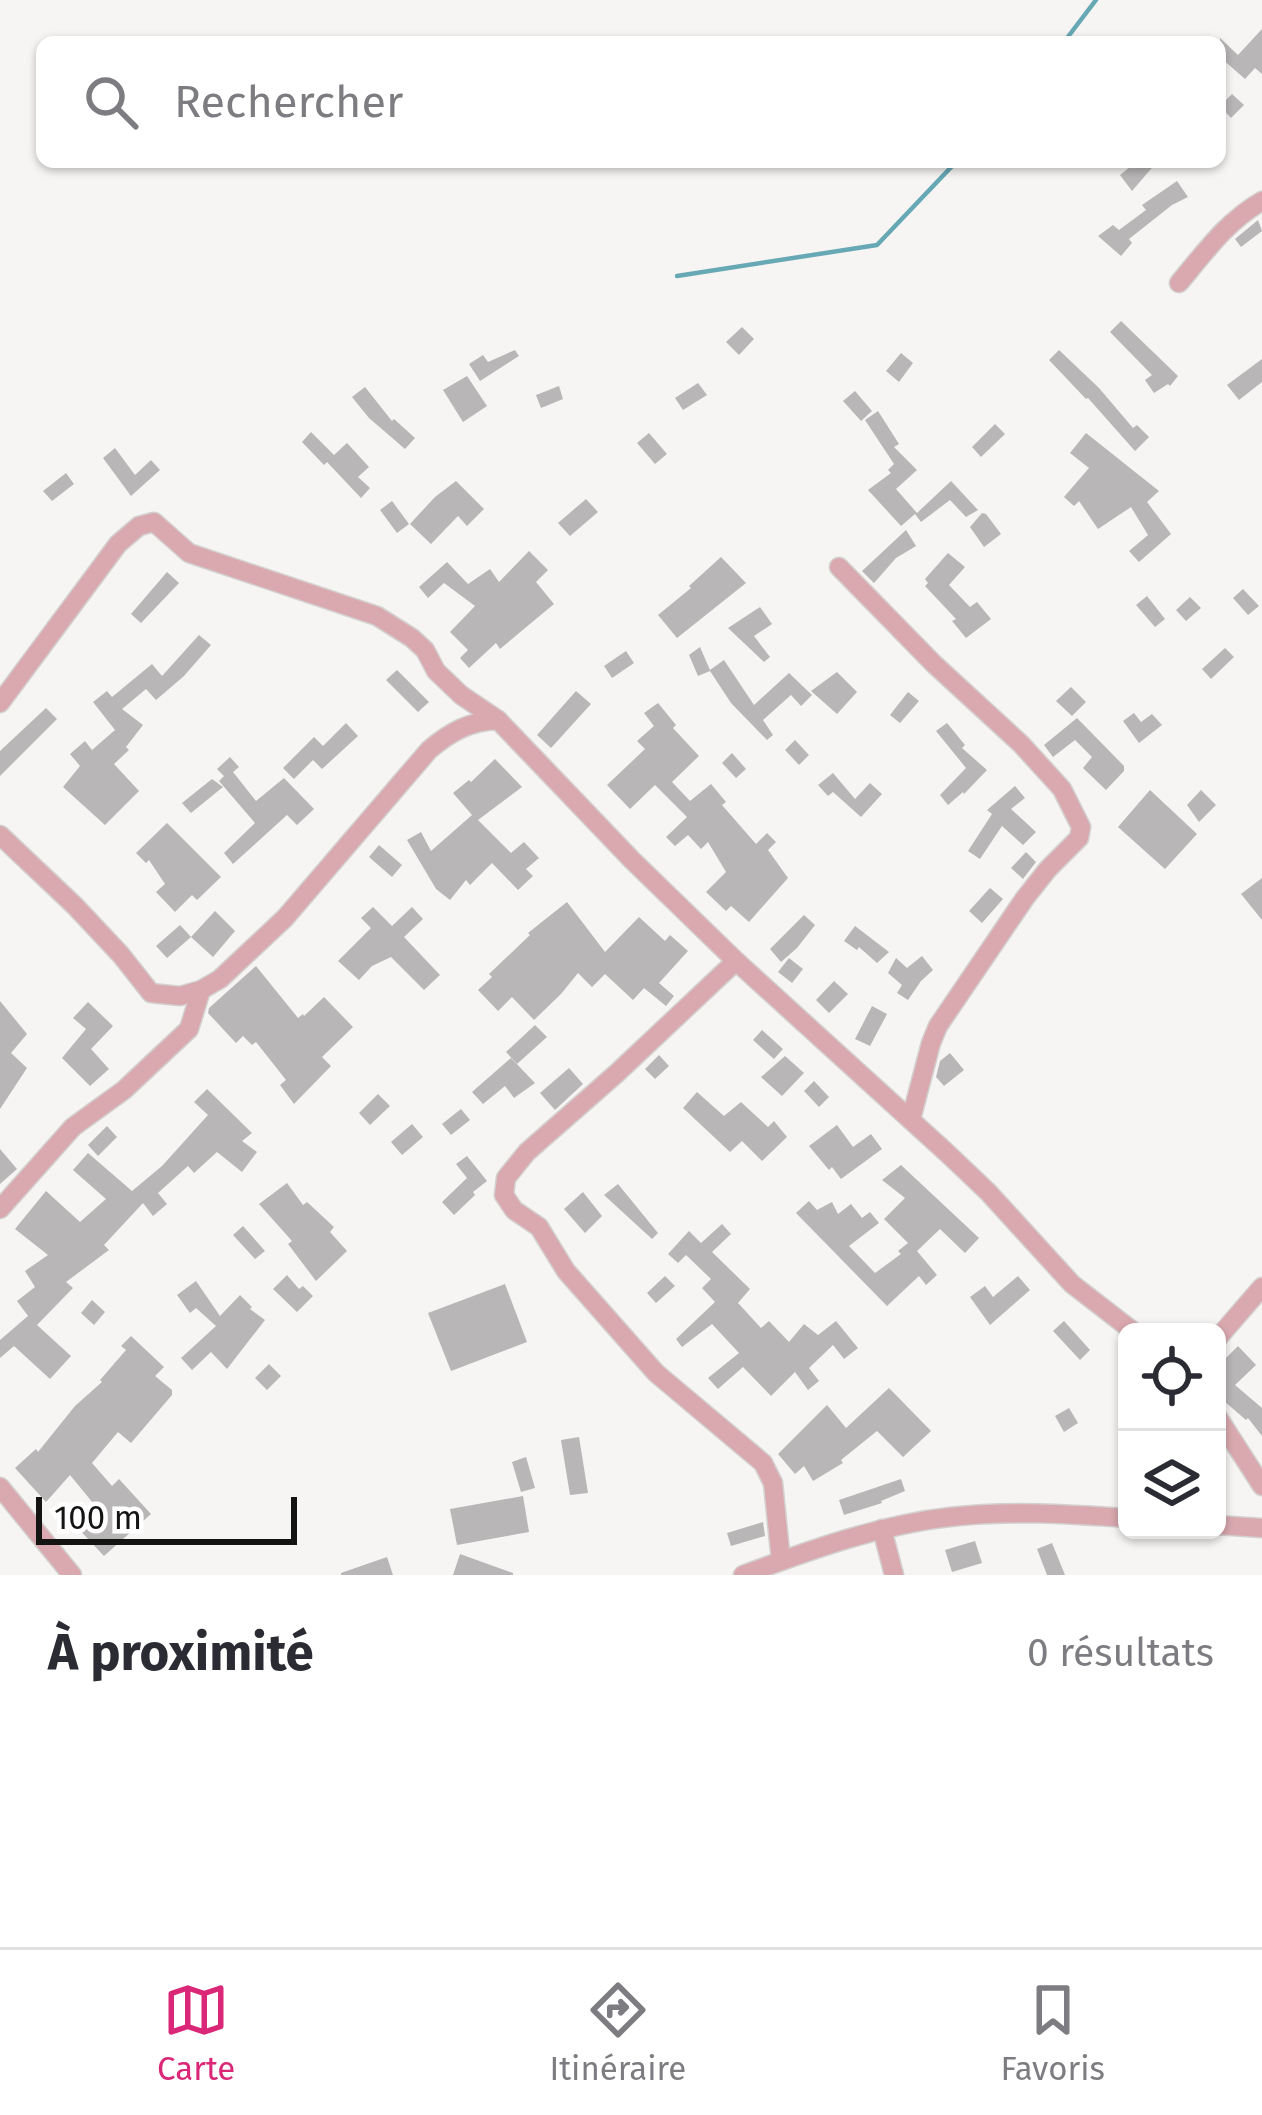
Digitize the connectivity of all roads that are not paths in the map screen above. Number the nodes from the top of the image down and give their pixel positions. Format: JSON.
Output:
{"nodes":[{"id":1,"x":1262,"y":201,"type":"edge"},
{"id":2,"x":1179,"y":283,"type":"dead end"},
{"id":3,"x":839,"y":566,"type":"dead end"},
{"id":4,"x":0,"y":703,"type":"edge"},
{"id":5,"x":498,"y":720,"type":"junction"},
{"id":6,"x":0,"y":835,"type":"edge"},
{"id":7,"x":736,"y":961,"type":"junction"},
{"id":8,"x":201,"y":990,"type":"junction"},
{"id":9,"x":911,"y":1119,"type":"junction"},
{"id":10,"x":0,"y":1208,"type":"edge"},
{"id":11,"x":1262,"y":1287,"type":"edge"},
{"id":12,"x":1122,"y":1323,"type":"edge"},
{"id":13,"x":1226,"y":1329,"type":"edge"},
{"id":14,"x":1226,"y":1430,"type":"edge"},
{"id":15,"x":1262,"y":1486,"type":"edge"},
{"id":16,"x":3,"y":1494,"type":"edge"},
{"id":17,"x":1118,"y":1517,"type":"edge"},
{"id":18,"x":1226,"y":1526,"type":"edge"},
{"id":19,"x":883,"y":1529,"type":"junction"},
{"id":20,"x":1260,"y":1530,"type":"edge"},
{"id":21,"x":782,"y":1561,"type":"junction"},
{"id":22,"x":71,"y":1575,"type":"edge"},
{"id":23,"x":743,"y":1575,"type":"edge"},
{"id":24,"x":894,"y":1575,"type":"edge"}],
"edges":[{"from":1,"to":2,"type":"street"},
{"from":3,"to":9,"type":"street"},
{"from":4,"to":5,"type":"street"},
{"from":5,"to":7,"type":"street"},
{"from":5,"to":8,"type":"street"},
{"from":6,"to":8,"type":"street"},
{"from":7,"to":9,"type":"street"},
{"from":7,"to":21,"type":"street"},
{"from":8,"to":10,"type":"street"},
{"from":9,"to":12,"type":"street"},
{"from":11,"to":13,"type":"street"},
{"from":14,"to":15,"type":"street"},
{"from":16,"to":22,"type":"street"},
{"from":17,"to":19,"type":"street"},
{"from":18,"to":20,"type":"street"},
{"from":19,"to":21,"type":"street"},
{"from":19,"to":24,"type":"street"},
{"from":21,"to":23,"type":"street"}]}
